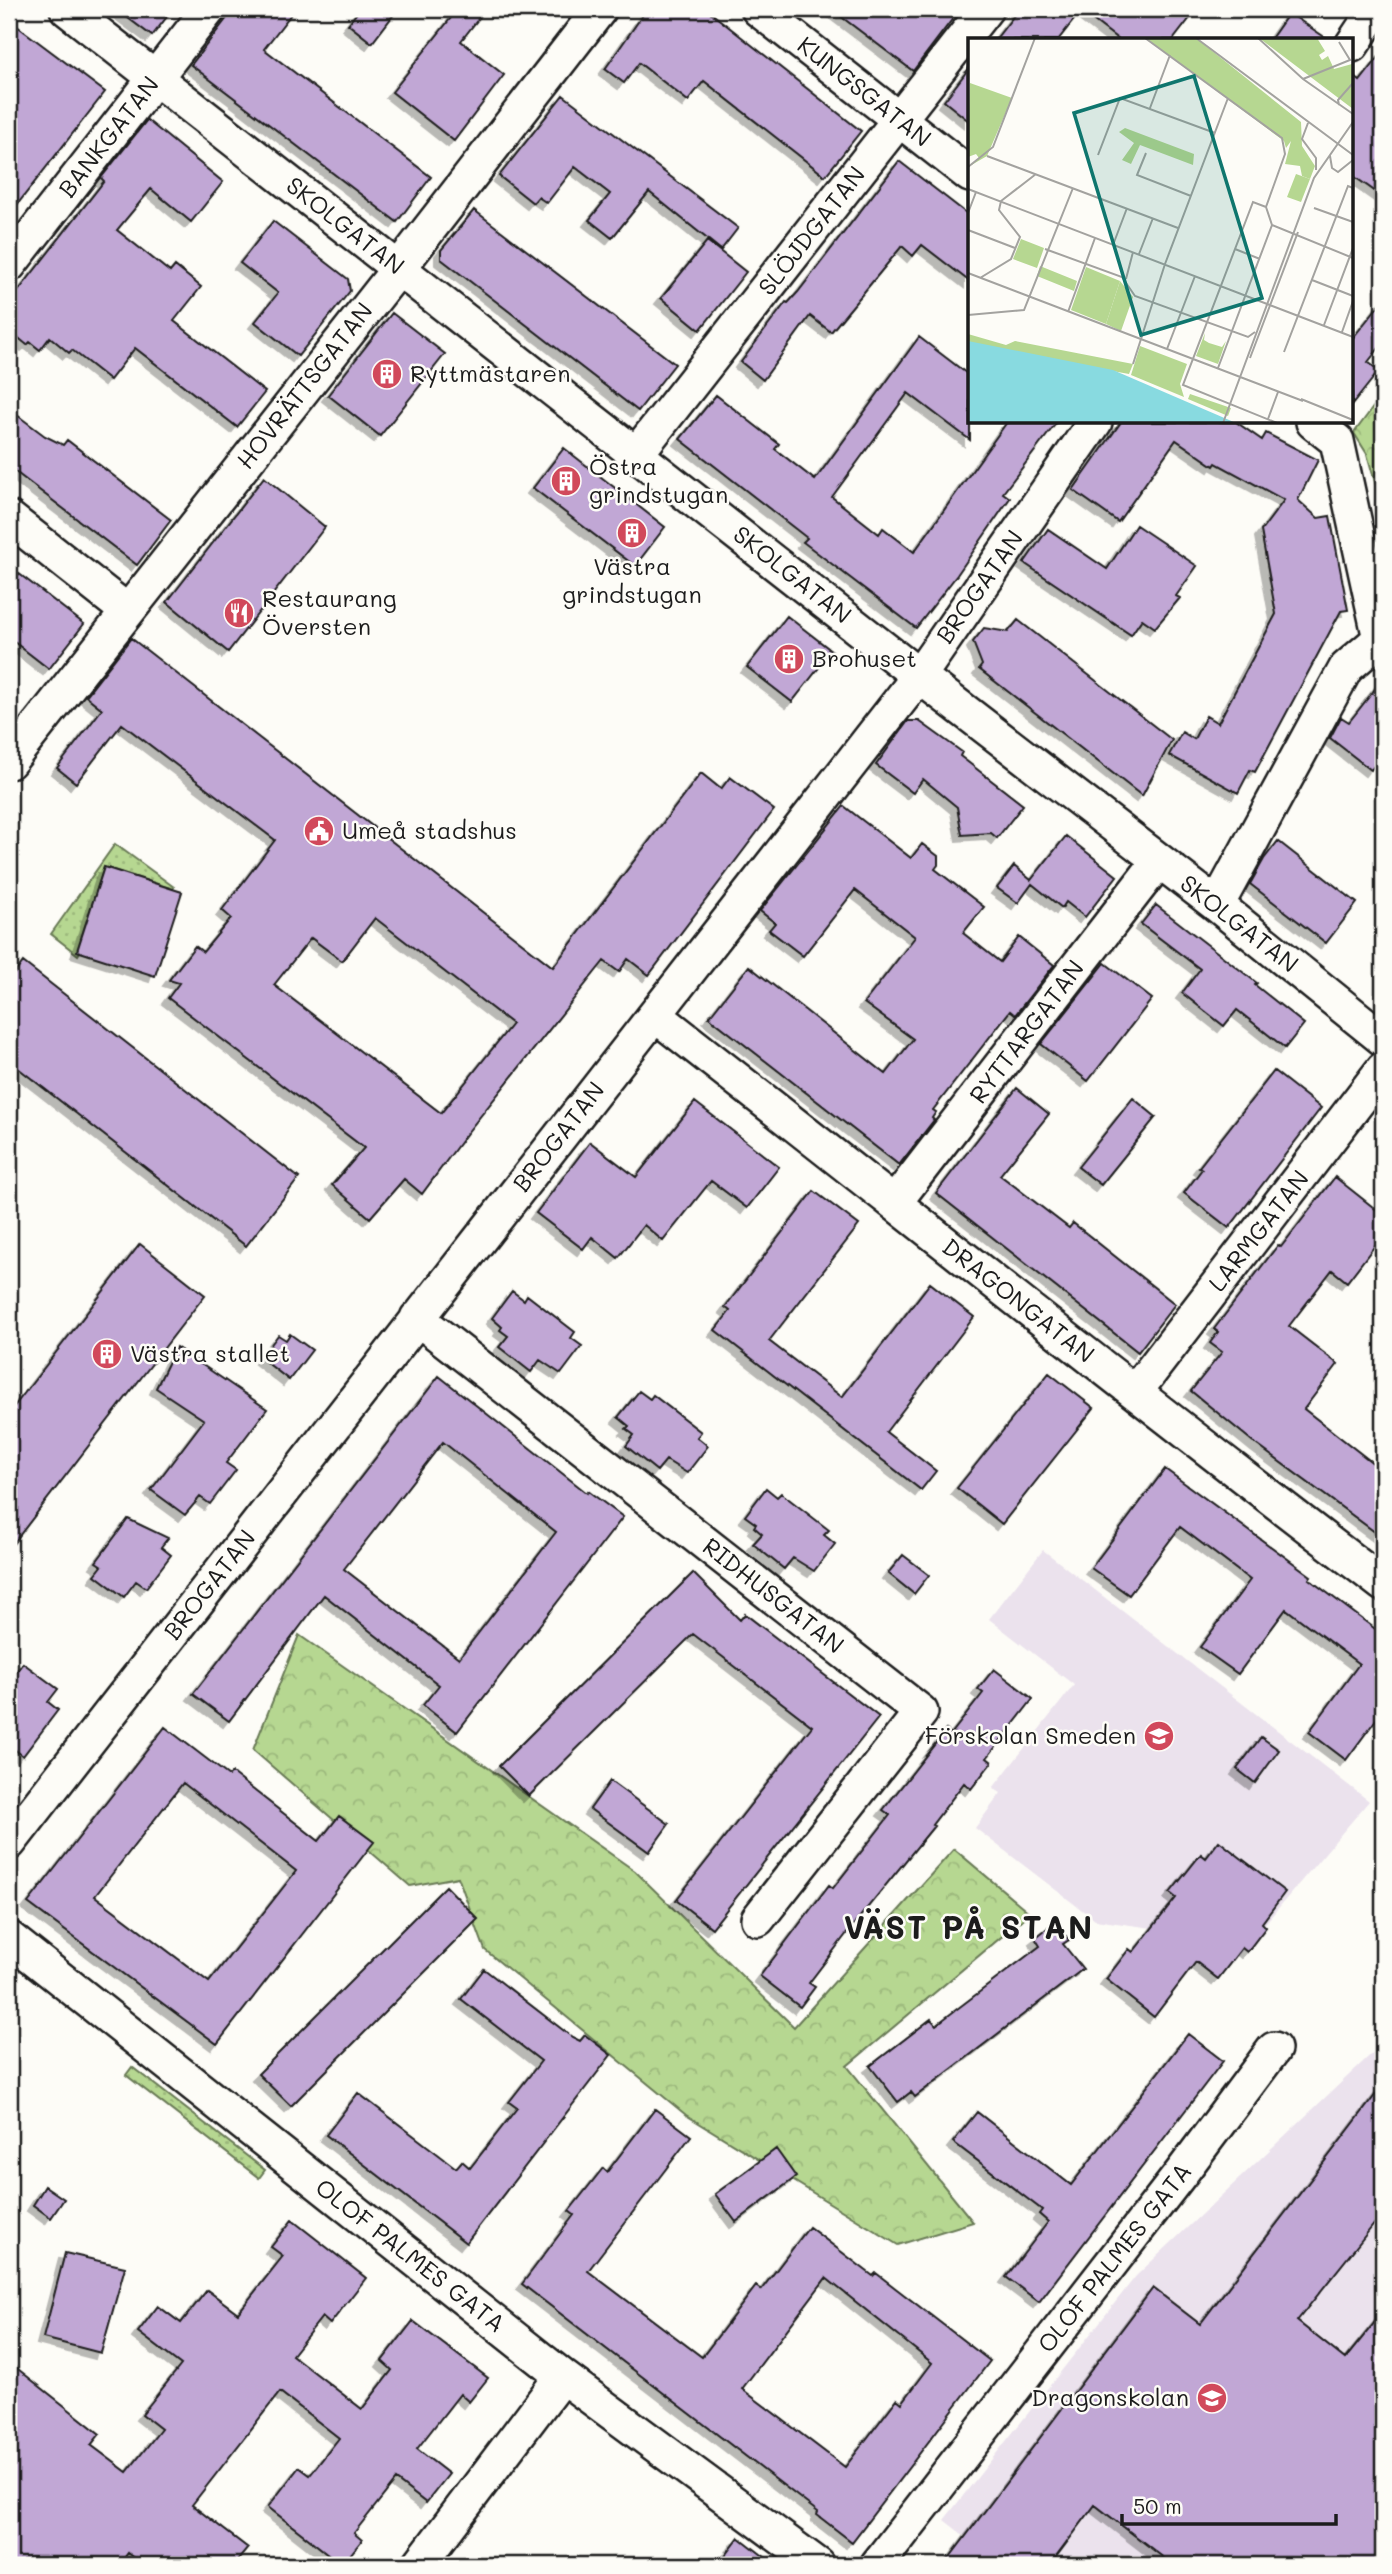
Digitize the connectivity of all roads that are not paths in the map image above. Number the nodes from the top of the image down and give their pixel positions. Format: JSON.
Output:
{"nodes":[{"id":1,"x":67,"y":9,"type":"edge"},
{"id":2,"x":209,"y":9,"type":"edge"},
{"id":3,"x":600,"y":9,"type":"edge"},
{"id":4,"x":758,"y":9,"type":"edge"},
{"id":5,"x":986,"y":9,"type":"edge"},
{"id":6,"x":1376,"y":9,"type":"edge"},
{"id":7,"x":1354,"y":41,"type":"edge"},
{"id":8,"x":156,"y":77,"type":"junction"},
{"id":9,"x":900,"y":119,"type":"junction"},
{"id":10,"x":968,"y":173,"type":"edge"},
{"id":11,"x":9,"y":265,"type":"edge"},
{"id":12,"x":399,"y":268,"type":"junction"},
{"id":13,"x":1094,"y":424,"type":"edge"},
{"id":14,"x":1316,"y":424,"type":"edge"},
{"id":15,"x":637,"y":453,"type":"junction"},
{"id":16,"x":9,"y":518,"type":"edge"},
{"id":17,"x":127,"y":611,"type":"junction"},
{"id":18,"x":1382,"y":642,"type":"edge"},
{"id":19,"x":919,"y":676,"type":"junction"},
{"id":20,"x":9,"y":762,"type":"edge"},
{"id":21,"x":1158,"y":862,"type":"junction"},
{"id":22,"x":1217,"y":905,"type":"junction"},
{"id":23,"x":655,"y":1015,"type":"junction"},
{"id":24,"x":1383,"y":1039,"type":"edge"},
{"id":25,"x":1383,"y":1069,"type":"edge"},
{"id":26,"x":895,"y":1202,"type":"junction"},
{"id":27,"x":416,"y":1318,"type":"junction"},
{"id":28,"x":1135,"y":1392,"type":"junction"},
{"id":29,"x":1383,"y":1584,"type":"edge"},
{"id":30,"x":9,"y":1843,"type":"edge"},
{"id":31,"x":758,"y":1919,"type":"dead end"},
{"id":32,"x":9,"y":1938,"type":"edge"},
{"id":33,"x":1274,"y":2049,"type":"dead end"},
{"id":34,"x":562,"y":2376,"type":"junction"},
{"id":35,"x":419,"y":2565,"type":"edge"},
{"id":36,"x":818,"y":2565,"type":"edge"},
{"id":37,"x":877,"y":2565,"type":"edge"}],
"edges":[{"from":1,"to":8,"type":"street","name":"SKOLGATAN"},
{"from":2,"to":8,"type":"street","name":"BANKGATAN"},
{"from":3,"to":12,"type":"street","name":"HOVRÄTTSGATAN"},
{"from":4,"to":9,"type":"street","name":"KUNGSGATAN"},
{"from":5,"to":9,"type":"street","name":"SLÖJDGATAN"},
{"from":6,"to":7,"type":"street"},
{"from":8,"to":11,"type":"street","name":"BANKGATAN"},
{"from":8,"to":12,"type":"street","name":"SKOLGATAN"},
{"from":9,"to":10,"type":"street","name":"KUNGSGATAN"},
{"from":9,"to":15,"type":"street","name":"SLÖJDGATAN"},
{"from":12,"to":15,"type":"street","name":"SKOLGATAN"},
{"from":12,"to":17,"type":"street","name":"HOVRÄTTSGATAN"},
{"from":13,"to":19,"type":"street","name":"BROGATAN"},
{"from":14,"to":18,"type":"street"},
{"from":15,"to":19,"type":"street","name":"SKOLGATAN"},
{"from":16,"to":17,"type":"street"},
{"from":17,"to":20,"type":"street","name":"HOVRÄTTSGATAN"},
{"from":18,"to":22,"type":"street"},
{"from":19,"to":21,"type":"street","name":"SKOLGATAN"},
{"from":19,"to":23,"type":"street","name":"BROGATAN"},
{"from":21,"to":22,"type":"street","name":"SKOLGATAN"},
{"from":21,"to":26,"type":"street","name":"RYTTARGATAN"},
{"from":22,"to":24,"type":"street","name":"SKOLGATAN"},
{"from":23,"to":26,"type":"street","name":"DRAGONGATAN"},
{"from":23,"to":27,"type":"street","name":"BROGATAN"},
{"from":25,"to":28,"type":"street","name":"LARMGATAN"},
{"from":26,"to":28,"type":"street","name":"DRAGONGATAN"},
{"from":27,"to":30,"type":"street","name":"BROGATAN"},
{"from":27,"to":31,"type":"street","name":"RIDHUSGATAN"},
{"from":28,"to":29,"type":"street","name":"DRAGONGATAN"},
{"from":32,"to":34,"type":"street","name":"OLOF PALMES GATA"},
{"from":33,"to":37,"type":"street","name":"OLOF PALMES GATA"},
{"from":34,"to":35,"type":"street"},
{"from":34,"to":36,"type":"street","name":"OLOF PALMES GATA"}]}
